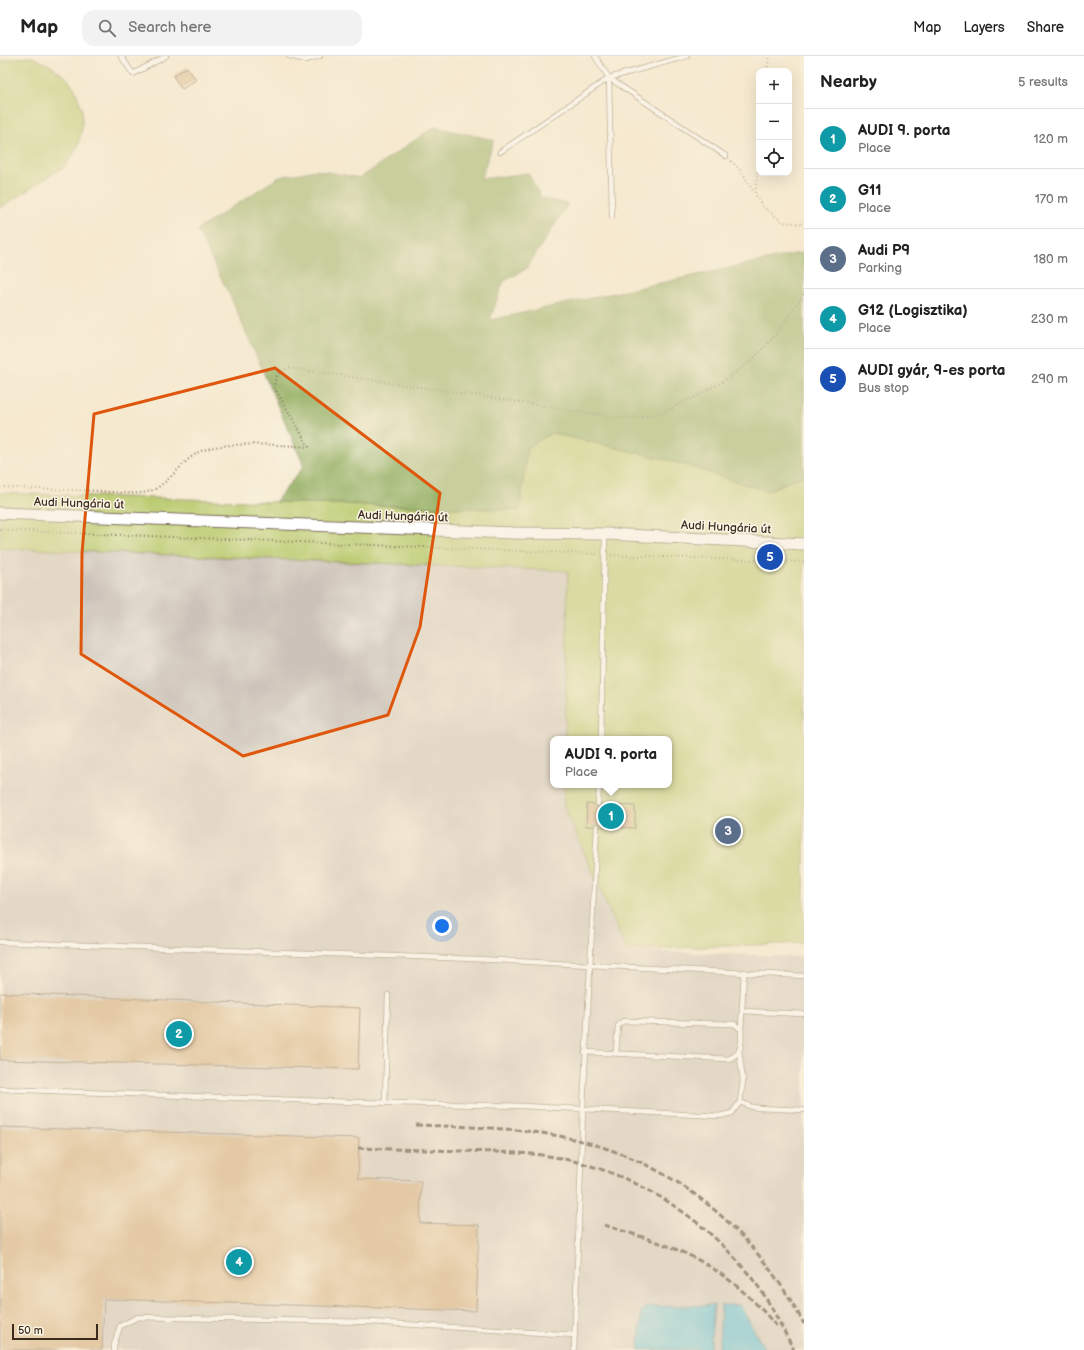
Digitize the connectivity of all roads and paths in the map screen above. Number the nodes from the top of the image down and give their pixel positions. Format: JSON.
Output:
{"nodes":[{"id":1,"x":121,"y":56,"type":"edge"},
{"id":2,"x":166,"y":56,"type":"edge"},
{"id":3,"x":290,"y":56,"type":"edge"},
{"id":4,"x":320,"y":56,"type":"edge"},
{"id":5,"x":595,"y":56,"type":"edge"},
{"id":6,"x":687,"y":56,"type":"edge"},
{"id":7,"x":768,"y":56,"type":"edge"},
{"id":8,"x":767,"y":68,"type":"edge"},
{"id":9,"x":609,"y":78,"type":"junction"},
{"id":10,"x":500,"y":152,"type":"dead end"},
{"id":11,"x":726,"y":156,"type":"joint"},
{"id":12,"x":757,"y":176,"type":"edge"},
{"id":13,"x":755,"y":194,"type":"junction"},
{"id":14,"x":612,"y":216,"type":"dead end"},
{"id":15,"x":804,"y":224,"type":"edge"},
{"id":16,"x":804,"y":294,"type":"edge"},
{"id":17,"x":0,"y":487,"type":"edge"},
{"id":18,"x":0,"y":513,"type":"edge"},
{"id":19,"x":0,"y":530,"type":"edge"},
{"id":20,"x":606,"y":534,"type":"junction"},
{"id":21,"x":804,"y":544,"type":"edge"},
{"id":22,"x":605,"y":554,"type":"junction"},
{"id":23,"x":804,"y":562,"type":"edge"},
{"id":24,"x":602,"y":736,"type":"edge"},
{"id":25,"x":599,"y":788,"type":"edge"},
{"id":26,"x":598,"y":804,"type":"dead end"},
{"id":27,"x":597,"y":826,"type":"dead end"},
{"id":28,"x":0,"y":942,"type":"edge"},
{"id":29,"x":591,"y":964,"type":"junction"},
{"id":30,"x":744,"y":972,"type":"junction"},
{"id":31,"x":804,"y":976,"type":"edge"},
{"id":32,"x":388,"y":995,"type":"dead end"},
{"id":33,"x":742,"y":1011,"type":"junction"},
{"id":34,"x":804,"y":1014,"type":"edge"},
{"id":35,"x":740,"y":1029,"type":"junction"},
{"id":36,"x":739,"y":1050,"type":"junction"},
{"id":37,"x":585,"y":1052,"type":"junction"},
{"id":38,"x":616,"y":1053,"type":"junction"},
{"id":39,"x":0,"y":1089,"type":"edge"},
{"id":40,"x":740,"y":1102,"type":"junction"},
{"id":41,"x":385,"y":1103,"type":"junction"},
{"id":42,"x":583,"y":1109,"type":"junction"},
{"id":43,"x":804,"y":1110,"type":"edge"},
{"id":44,"x":574,"y":1335,"type":"junction"},
{"id":45,"x":114,"y":1350,"type":"edge"},
{"id":46,"x":574,"y":1350,"type":"edge"}],
"edges":[{"from":1,"to":2,"type":"lane"},
{"from":3,"to":4,"type":"lane"},
{"from":5,"to":9,"type":"lane"},
{"from":6,"to":9,"type":"lane"},
{"from":7,"to":8,"type":"path"},
{"from":9,"to":10,"type":"lane"},
{"from":9,"to":11,"type":"lane"},
{"from":9,"to":14,"type":"lane"},
{"from":11,"to":13,"type":"path"},
{"from":12,"to":13,"type":"path"},
{"from":13,"to":15,"type":"path"},
{"from":16,"to":17,"type":"path"},
{"from":18,"to":20,"type":"street","name":"Audi Hungária út"},
{"from":19,"to":22,"type":"path"},
{"from":20,"to":21,"type":"street","name":"Audi Hungária út"},
{"from":20,"to":22,"type":"lane"},
{"from":22,"to":23,"type":"path"},
{"from":22,"to":24,"type":"lane"},
{"from":25,"to":26,"type":"lane"},
{"from":27,"to":29,"type":"lane"},
{"from":28,"to":29,"type":"lane"},
{"from":29,"to":30,"type":"lane"},
{"from":29,"to":37,"type":"lane"},
{"from":30,"to":31,"type":"lane"},
{"from":30,"to":33,"type":"lane"},
{"from":32,"to":41,"type":"lane"},
{"from":33,"to":34,"type":"lane"},
{"from":33,"to":35,"type":"lane"},
{"from":35,"to":36,"type":"lane"},
{"from":35,"to":38,"type":"lane"},
{"from":36,"to":38,"type":"lane"},
{"from":36,"to":40,"type":"lane"},
{"from":37,"to":38,"type":"lane"},
{"from":37,"to":42,"type":"lane"},
{"from":39,"to":41,"type":"lane"},
{"from":40,"to":42,"type":"lane"},
{"from":40,"to":43,"type":"lane"},
{"from":41,"to":42,"type":"lane"},
{"from":42,"to":44,"type":"lane"},
{"from":44,"to":45,"type":"lane"},
{"from":44,"to":46,"type":"lane"}]}
